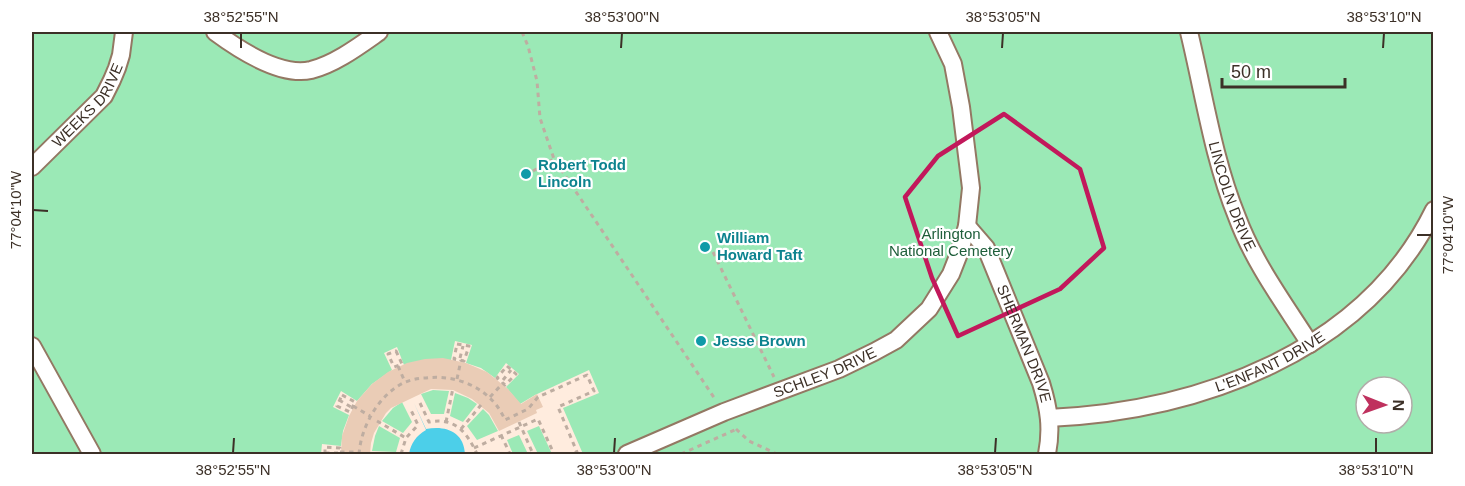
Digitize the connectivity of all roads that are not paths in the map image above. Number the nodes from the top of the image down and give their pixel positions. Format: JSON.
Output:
{"nodes":[{"id":1,"x":124,"y":32,"type":"edge"},
{"id":2,"x":215,"y":32,"type":"edge"},
{"id":3,"x":379,"y":32,"type":"edge"},
{"id":4,"x":938,"y":32,"type":"edge"},
{"id":5,"x":1189,"y":32,"type":"edge"},
{"id":6,"x":32,"y":167,"type":"edge"},
{"id":7,"x":1434,"y":210,"type":"edge"},
{"id":8,"x":967,"y":226,"type":"junction"},
{"id":9,"x":1310,"y":344,"type":"junction"},
{"id":10,"x":32,"y":346,"type":"edge"},
{"id":11,"x":1049,"y":418,"type":"junction"},
{"id":12,"x":92,"y":454,"type":"edge"},
{"id":13,"x":627,"y":454,"type":"edge"},
{"id":14,"x":1047,"y":454,"type":"edge"}],
"edges":[{"from":1,"to":6,"type":"lane","name":"WEEKS DRIVE"},
{"from":2,"to":3,"type":"lane"},
{"from":4,"to":8,"type":"lane"},
{"from":5,"to":9,"type":"lane","name":"LINCOLN DRIVE"},
{"from":7,"to":9,"type":"lane","name":"L'ENFANT DRIVE"},
{"from":8,"to":11,"type":"lane","name":"SHERMAN DRIVE"},
{"from":8,"to":13,"type":"lane","name":"SCHLEY DRIVE"},
{"from":9,"to":11,"type":"lane","name":"L'ENFANT DRIVE"},
{"from":10,"to":12,"type":"lane"},
{"from":11,"to":14,"type":"lane","name":"SHERMAN DRIVE"}]}
